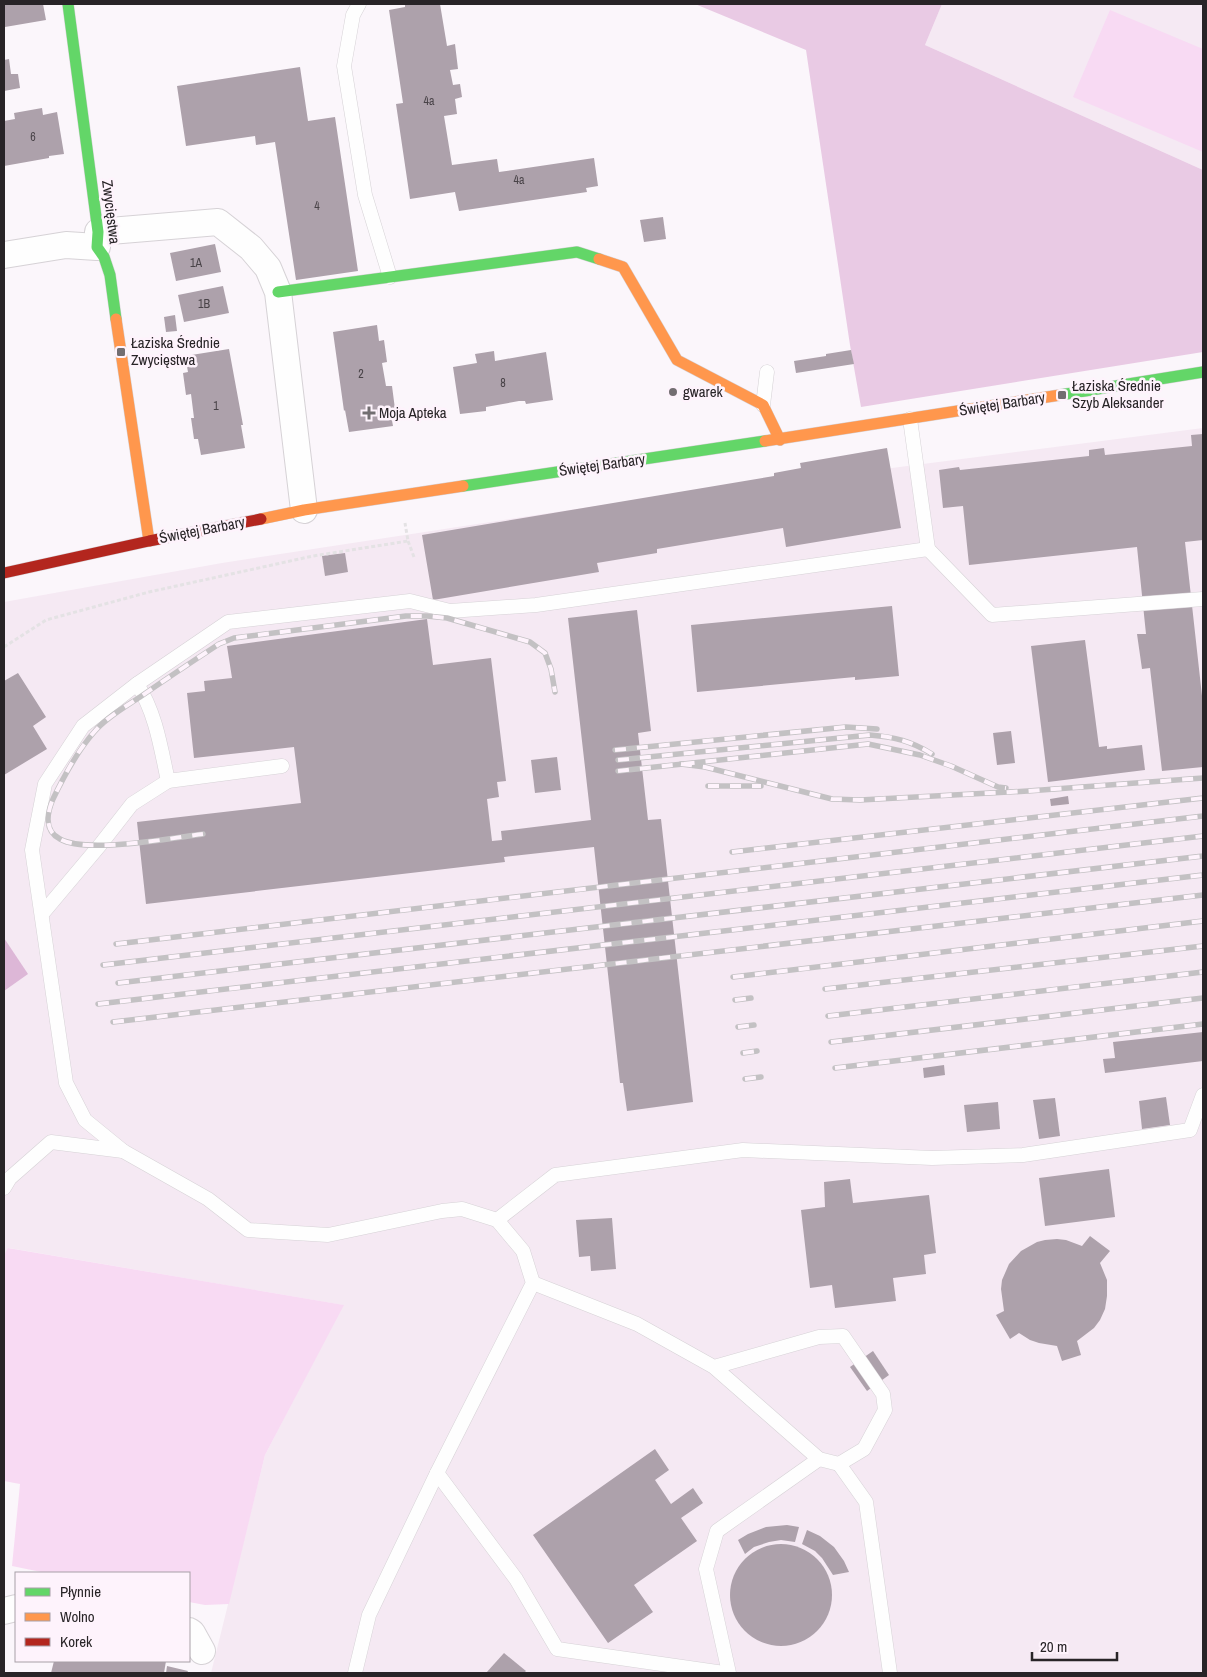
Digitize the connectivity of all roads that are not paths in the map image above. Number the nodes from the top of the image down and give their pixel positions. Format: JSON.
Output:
{"nodes":[{"id":1,"x":68,"y":4,"type":"edge"},
{"id":2,"x":359,"y":4,"type":"edge"},
{"id":3,"x":98,"y":240,"type":"junction"},
{"id":4,"x":4,"y":255,"type":"edge"},
{"id":5,"x":390,"y":277,"type":"junction"},
{"id":6,"x":278,"y":292,"type":"junction"},
{"id":7,"x":767,"y":372,"type":"dead end"},
{"id":8,"x":1203,"y":372,"type":"edge"},
{"id":9,"x":763,"y":405,"type":"junction"},
{"id":10,"x":910,"y":419,"type":"junction"},
{"id":11,"x":780,"y":440,"type":"junction"},
{"id":12,"x":304,"y":510,"type":"junction"},
{"id":13,"x":149,"y":541,"type":"junction"},
{"id":14,"x":928,"y":549,"type":"junction"},
{"id":15,"x":4,"y":574,"type":"edge"},
{"id":16,"x":1203,"y":599,"type":"edge"},
{"id":17,"x":137,"y":684,"type":"junction"},
{"id":18,"x":282,"y":766,"type":"dead end"},
{"id":19,"x":168,"y":782,"type":"junction"},
{"id":20,"x":42,"y":914,"type":"junction"},
{"id":21,"x":1203,"y":1096,"type":"edge"},
{"id":22,"x":124,"y":1151,"type":"junction"},
{"id":23,"x":4,"y":1188,"type":"edge"},
{"id":24,"x":497,"y":1220,"type":"junction"},
{"id":25,"x":533,"y":1283,"type":"junction"},
{"id":26,"x":714,"y":1367,"type":"junction"},
{"id":27,"x":819,"y":1459,"type":"junction"},
{"id":28,"x":839,"y":1464,"type":"junction"},
{"id":29,"x":437,"y":1473,"type":"junction"},
{"id":30,"x":355,"y":1673,"type":"edge"},
{"id":31,"x":724,"y":1673,"type":"edge"},
{"id":32,"x":728,"y":1673,"type":"edge"},
{"id":33,"x":890,"y":1673,"type":"edge"}],
"edges":[{"from":1,"to":3,"type":"street","name":"Zwycięstwa"},
{"from":2,"to":5,"type":"lane"},
{"from":3,"to":4,"type":"street"},
{"from":3,"to":6,"type":"street"},
{"from":3,"to":13,"type":"street","name":"Zwycięstwa"},
{"from":5,"to":6,"type":"street"},
{"from":5,"to":9,"type":"street"},
{"from":6,"to":12,"type":"street"},
{"from":7,"to":9,"type":"lane"},
{"from":8,"to":10,"type":"street","name":"Świętej Barbary"},
{"from":9,"to":11,"type":"street"},
{"from":10,"to":11,"type":"street","name":"Świętej Barbary"},
{"from":10,"to":14,"type":"lane"},
{"from":11,"to":12,"type":"street","name":"Świętej Barbary"},
{"from":12,"to":13,"type":"street","name":"Świętej Barbary"},
{"from":13,"to":15,"type":"street","name":"Świętej Barbary"},
{"from":14,"to":16,"type":"lane"},
{"from":14,"to":17,"type":"lane"},
{"from":17,"to":19,"type":"lane"},
{"from":17,"to":20,"type":"lane"},
{"from":18,"to":19,"type":"lane"},
{"from":19,"to":20,"type":"lane"},
{"from":20,"to":22,"type":"lane"},
{"from":21,"to":24,"type":"lane"},
{"from":22,"to":23,"type":"lane"},
{"from":22,"to":24,"type":"lane"},
{"from":24,"to":25,"type":"lane"},
{"from":25,"to":26,"type":"lane"},
{"from":25,"to":29,"type":"lane"},
{"from":26,"to":27,"type":"lane"},
{"from":26,"to":28,"type":"lane"},
{"from":27,"to":28,"type":"lane"},
{"from":27,"to":32,"type":"lane"},
{"from":28,"to":33,"type":"lane"},
{"from":29,"to":30,"type":"lane"},
{"from":29,"to":31,"type":"lane"}]}
